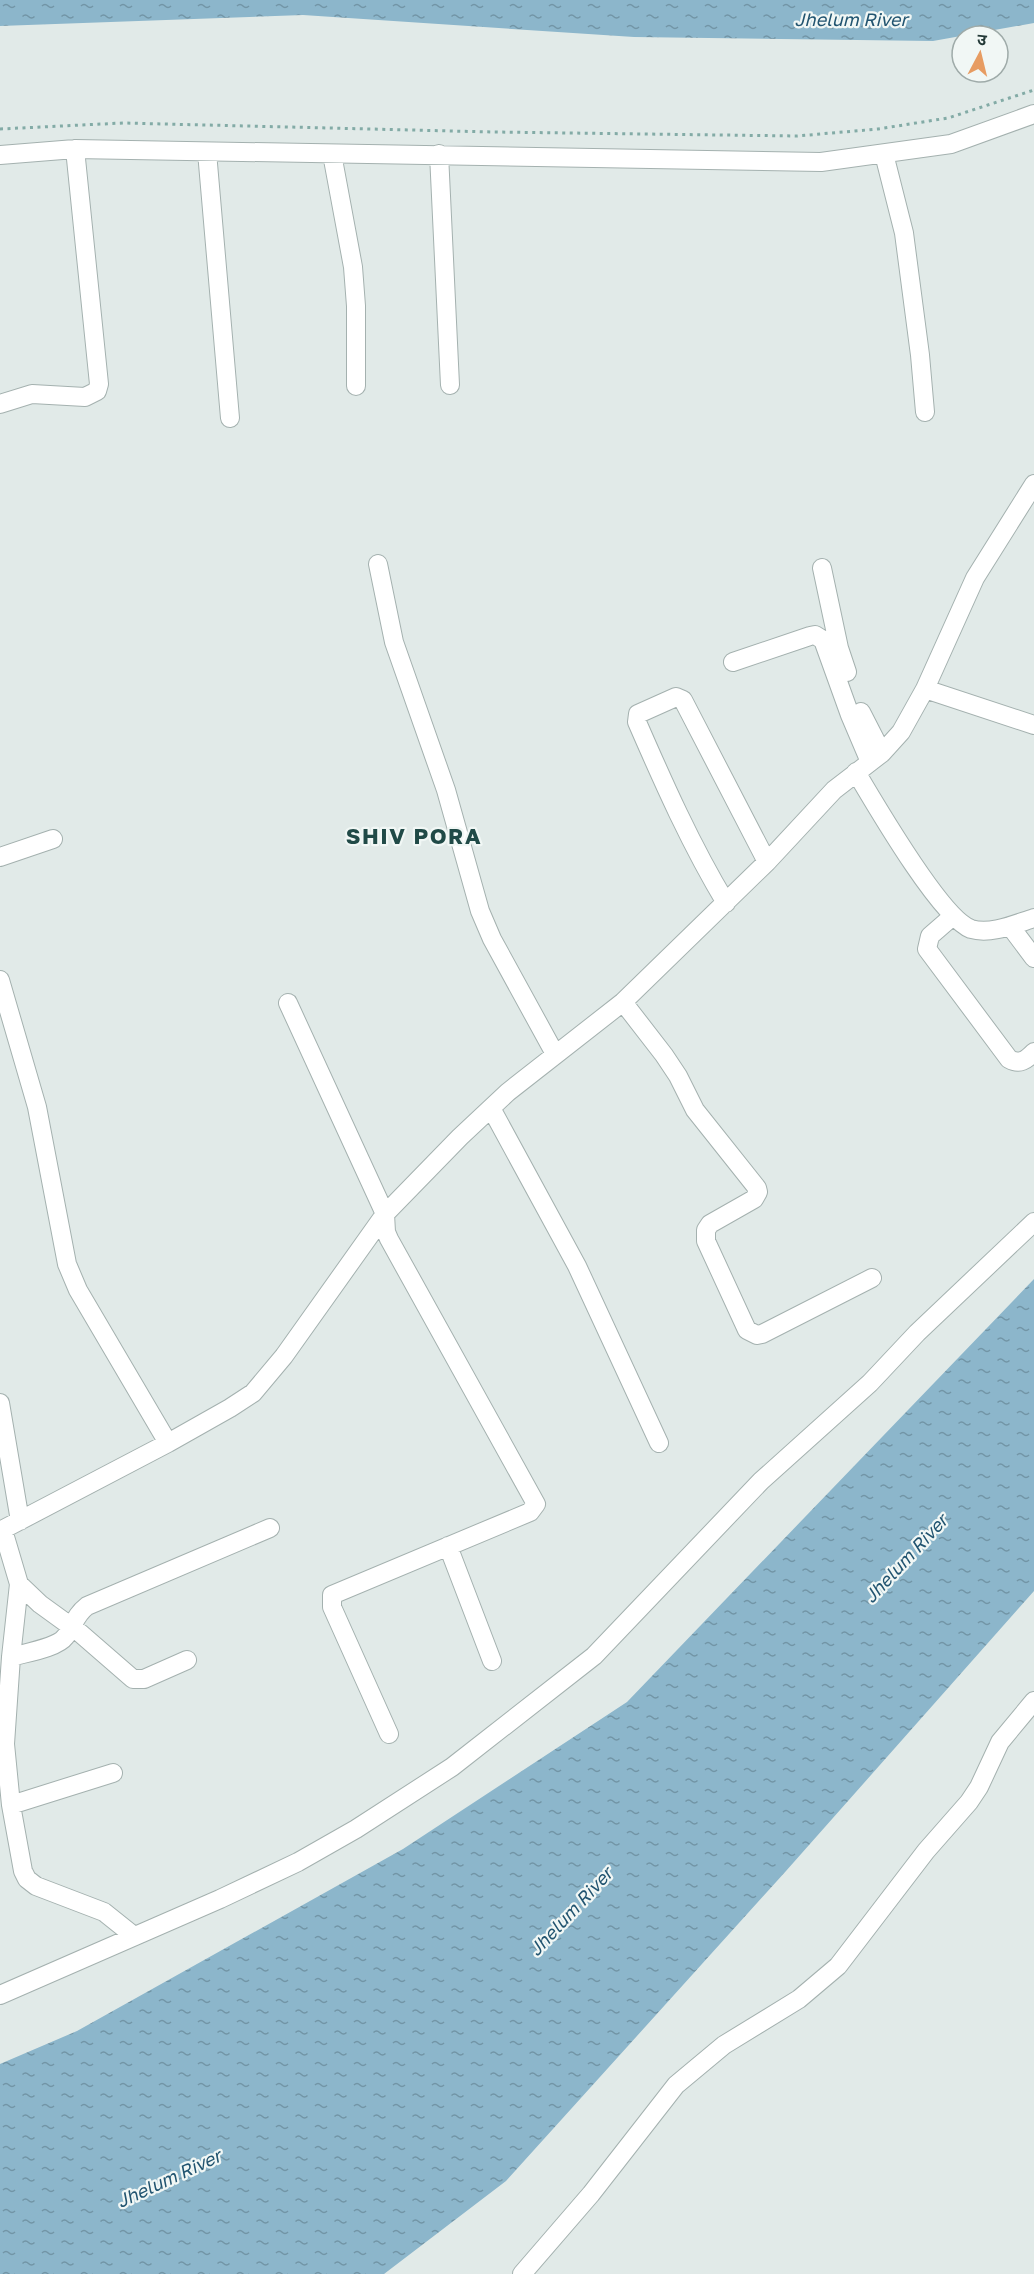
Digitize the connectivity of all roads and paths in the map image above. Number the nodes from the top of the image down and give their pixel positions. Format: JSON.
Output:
{"nodes":[{"id":1,"x":1034,"y":90,"type":"edge"},
{"id":2,"x":1034,"y":114,"type":"edge"},
{"id":3,"x":0,"y":129,"type":"edge"},
{"id":4,"x":75,"y":149,"type":"junction"},
{"id":5,"x":207,"y":152,"type":"junction"},
{"id":6,"x":332,"y":154,"type":"junction"},
{"id":7,"x":439,"y":154,"type":"junction"},
{"id":8,"x":884,"y":154,"type":"junction"},
{"id":9,"x":0,"y":155,"type":"edge"},
{"id":10,"x":450,"y":385,"type":"dead end"},
{"id":11,"x":356,"y":386,"type":"dead end"},
{"id":12,"x":0,"y":404,"type":"edge"},
{"id":13,"x":925,"y":412,"type":"dead end"},
{"id":14,"x":230,"y":418,"type":"dead end"},
{"id":15,"x":1034,"y":484,"type":"edge"},
{"id":16,"x":378,"y":564,"type":"dead end"},
{"id":17,"x":822,"y":568,"type":"dead end"},
{"id":18,"x":733,"y":662,"type":"dead end"},
{"id":19,"x":925,"y":688,"type":"junction"},
{"id":20,"x":1034,"y":725,"type":"edge"},
{"id":21,"x":870,"y":762,"type":"junction"},
{"id":22,"x":53,"y":839,"type":"dead end"},
{"id":23,"x":0,"y":857,"type":"edge"},
{"id":24,"x":766,"y":862,"type":"junction"},
{"id":25,"x":726,"y":903,"type":"junction"},
{"id":26,"x":954,"y":916,"type":"junction"},
{"id":27,"x":1034,"y":918,"type":"edge"},
{"id":28,"x":1010,"y":926,"type":"junction"},
{"id":29,"x":1034,"y":958,"type":"edge"},
{"id":30,"x":0,"y":980,"type":"edge"},
{"id":31,"x":623,"y":1002,"type":"junction"},
{"id":32,"x":288,"y":1003,"type":"dead end"},
{"id":33,"x":1034,"y":1052,"type":"edge"},
{"id":34,"x":555,"y":1054,"type":"junction"},
{"id":35,"x":491,"y":1108,"type":"junction"},
{"id":36,"x":385,"y":1214,"type":"junction"},
{"id":37,"x":1034,"y":1222,"type":"edge"},
{"id":38,"x":872,"y":1278,"type":"dead end"},
{"id":39,"x":0,"y":1403,"type":"edge"},
{"id":40,"x":168,"y":1443,"type":"junction"},
{"id":41,"x":659,"y":1443,"type":"dead end"},
{"id":42,"x":20,"y":1521,"type":"junction"},
{"id":43,"x":270,"y":1528,"type":"dead end"},
{"id":44,"x":1,"y":1531,"type":"edge"},
{"id":45,"x":448,"y":1546,"type":"junction"},
{"id":46,"x":19,"y":1584,"type":"junction"},
{"id":47,"x":70,"y":1626,"type":"junction"},
{"id":48,"x":11,"y":1657,"type":"junction"},
{"id":49,"x":187,"y":1660,"type":"dead end"},
{"id":50,"x":492,"y":1661,"type":"dead end"},
{"id":51,"x":1034,"y":1701,"type":"edge"},
{"id":52,"x":389,"y":1734,"type":"dead end"},
{"id":53,"x":113,"y":1773,"type":"dead end"},
{"id":54,"x":12,"y":1805,"type":"junction"},
{"id":55,"x":134,"y":1936,"type":"junction"},
{"id":56,"x":0,"y":1995,"type":"edge"},
{"id":57,"x":522,"y":2274,"type":"edge"}],
"edges":[{"from":1,"to":3,"type":"path"},
{"from":2,"to":8,"type":"street"},
{"from":4,"to":5,"type":"street"},
{"from":4,"to":9,"type":"street"},
{"from":4,"to":12,"type":"street"},
{"from":5,"to":6,"type":"street"},
{"from":5,"to":14,"type":"street"},
{"from":6,"to":7,"type":"street"},
{"from":6,"to":11,"type":"street"},
{"from":7,"to":8,"type":"street"},
{"from":7,"to":10,"type":"street"},
{"from":8,"to":13,"type":"street"},
{"from":15,"to":19,"type":"street"},
{"from":16,"to":34,"type":"street"},
{"from":17,"to":21,"type":"street"},
{"from":18,"to":21,"type":"street"},
{"from":19,"to":20,"type":"street"},
{"from":19,"to":21,"type":"street"},
{"from":21,"to":24,"type":"street"},
{"from":21,"to":26,"type":"street"},
{"from":22,"to":23,"type":"street"},
{"from":24,"to":25,"type":"street"},
{"from":24,"to":25,"type":"street"},
{"from":25,"to":31,"type":"street"},
{"from":26,"to":28,"type":"street"},
{"from":26,"to":33,"type":"street"},
{"from":27,"to":28,"type":"street"},
{"from":28,"to":29,"type":"street"},
{"from":30,"to":40,"type":"street"},
{"from":31,"to":34,"type":"street"},
{"from":31,"to":38,"type":"street"},
{"from":32,"to":36,"type":"street"},
{"from":34,"to":35,"type":"street"},
{"from":35,"to":36,"type":"street"},
{"from":35,"to":41,"type":"street"},
{"from":36,"to":40,"type":"street"},
{"from":36,"to":45,"type":"street"},
{"from":37,"to":55,"type":"street"},
{"from":39,"to":42,"type":"street"},
{"from":40,"to":42,"type":"street"},
{"from":42,"to":44,"type":"street"},
{"from":43,"to":47,"type":"street"},
{"from":44,"to":46,"type":"street"},
{"from":45,"to":50,"type":"street"},
{"from":45,"to":52,"type":"street"},
{"from":46,"to":47,"type":"street"},
{"from":46,"to":48,"type":"street"},
{"from":47,"to":48,"type":"street"},
{"from":47,"to":49,"type":"street"},
{"from":48,"to":54,"type":"street"},
{"from":51,"to":57,"type":"street"},
{"from":53,"to":54,"type":"street"},
{"from":54,"to":55,"type":"street"},
{"from":55,"to":56,"type":"street"}]}
